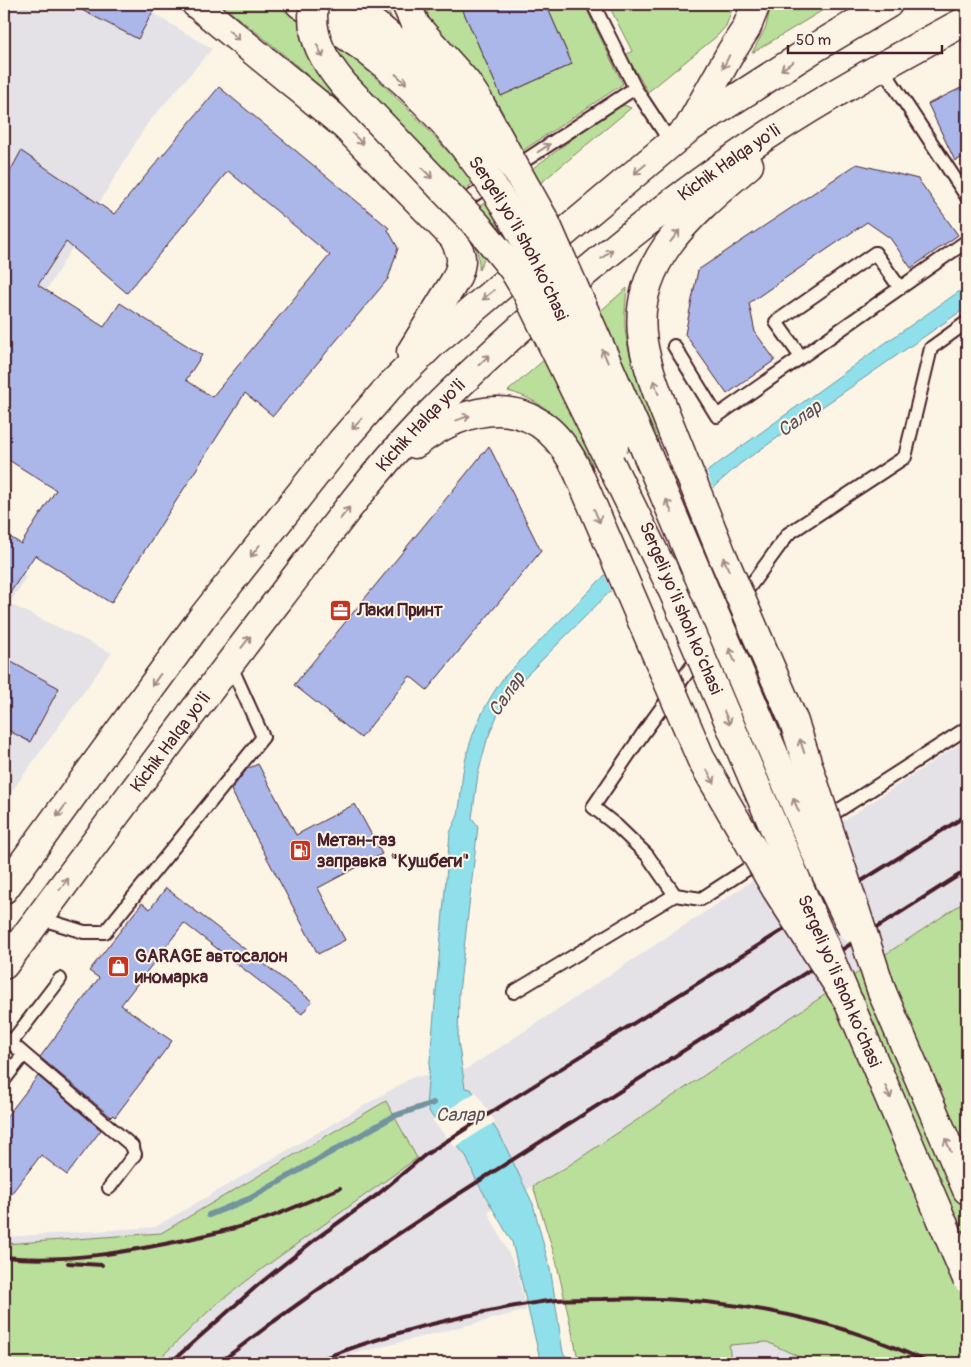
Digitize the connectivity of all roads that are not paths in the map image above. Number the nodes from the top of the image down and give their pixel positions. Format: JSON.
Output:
{"nodes":[{"id":1,"x":196,"y":4,"type":"edge"},
{"id":2,"x":300,"y":4,"type":"edge"},
{"id":3,"x":314,"y":4,"type":"edge"},
{"id":4,"x":347,"y":4,"type":"edge"},
{"id":5,"x":593,"y":4,"type":"edge"},
{"id":6,"x":756,"y":4,"type":"edge"},
{"id":7,"x":888,"y":4,"type":"edge"},
{"id":8,"x":411,"y":15,"type":"edge"},
{"id":9,"x":967,"y":20,"type":"edge"},
{"id":10,"x":373,"y":39,"type":"junction"},
{"id":11,"x":881,"y":66,"type":"junction"},
{"id":12,"x":635,"y":88,"type":"junction"},
{"id":13,"x":834,"y":94,"type":"junction"},
{"id":14,"x":680,"y":136,"type":"junction"},
{"id":15,"x":518,"y":173,"type":"junction"},
{"id":16,"x":967,"y":197,"type":"edge"},
{"id":17,"x":428,"y":210,"type":"junction"},
{"id":18,"x":967,"y":241,"type":"edge"},
{"id":19,"x":900,"y":288,"type":"junction"},
{"id":20,"x":967,"y":322,"type":"edge"},
{"id":21,"x":674,"y":346,"type":"dead end"},
{"id":22,"x":801,"y":357,"type":"junction"},
{"id":23,"x":389,"y":388,"type":"junction"},
{"id":24,"x":378,"y":471,"type":"junction"},
{"id":25,"x":672,"y":591,"type":"junction"},
{"id":26,"x":230,"y":663,"type":"junction"},
{"id":27,"x":967,"y":728,"type":"edge"},
{"id":28,"x":4,"y":889,"type":"edge"},
{"id":29,"x":675,"y":896,"type":"junction"},
{"id":30,"x":39,"y":918,"type":"junction"},
{"id":31,"x":4,"y":965,"type":"edge"},
{"id":32,"x":60,"y":979,"type":"dead end"},
{"id":33,"x":514,"y":992,"type":"dead end"},
{"id":34,"x":882,"y":992,"type":"junction"},
{"id":35,"x":852,"y":1007,"type":"junction"},
{"id":36,"x":8,"y":1040,"type":"edge"},
{"id":37,"x":24,"y":1054,"type":"junction"},
{"id":38,"x":4,"y":1080,"type":"edge"},
{"id":39,"x":109,"y":1188,"type":"dead end"},
{"id":40,"x":967,"y":1190,"type":"edge"},
{"id":41,"x":967,"y":1279,"type":"edge"}],
"edges":[{"from":1,"to":17,"type":"main road","one_way":true},
{"from":2,"to":10,"type":"main road","name":"Sergeli yo‘li shoh ko‘chasi"},
{"from":3,"to":25,"type":"main road","one_way":true,"bridge":true},
{"from":4,"to":10,"type":"main road","name":"Sergeli yo‘li shoh ko‘chasi"},
{"from":5,"to":12,"type":"lane"},
{"from":6,"to":14,"type":"main road","one_way":true},
{"from":7,"to":14,"type":"main road","one_way":true},
{"from":8,"to":15,"type":"main road","bridge":true},
{"from":9,"to":11,"type":"main road","name":"Kichik Halqa yo'li"},
{"from":10,"to":15,"type":"main road","name":"Sergeli yo‘li shoh ko‘chasi","bridge":true},
{"from":10,"to":25,"type":"main road","name":"Sergeli yo‘li shoh ko‘chasi","one_way":true,"bridge":true},
{"from":11,"to":13,"type":"main road","name":"Kichik Halqa yo'li"},
{"from":11,"to":16,"type":"lane"},
{"from":12,"to":14,"type":"lane"},
{"from":17,"to":12,"type":"lane","one_way":true},
{"from":24,"to":13,"type":"main road","name":"Kichik Halqa yo'li","one_way":true},
{"from":34,"to":13,"type":"main road","one_way":true,"bridge":true},
{"from":14,"to":23,"type":"main road","one_way":true},
{"from":34,"to":15,"type":"main road","name":"Sergeli yo‘li shoh ko‘chasi","one_way":true,"bridge":true},
{"from":17,"to":23,"type":"main road"},
{"from":18,"to":19,"type":"lane"},
{"from":19,"to":22,"type":"lane"},
{"from":19,"to":22,"type":"lane"},
{"from":20,"to":29,"type":"lane"},
{"from":21,"to":22,"type":"lane"},
{"from":23,"to":28,"type":"main road","one_way":true},
{"from":26,"to":24,"type":"main road","name":"Kichik Halqa yo'li","one_way":true},
{"from":24,"to":35,"type":"main road","one_way":true,"bridge":true},
{"from":25,"to":35,"type":"main road","name":"Sergeli yo‘li shoh ko‘chasi","one_way":true,"bridge":true},
{"from":30,"to":26,"type":"main road","name":"Kichik Halqa yo'li","one_way":true},
{"from":26,"to":30,"type":"lane"},
{"from":27,"to":29,"type":"lane"},
{"from":29,"to":33,"type":"lane"},
{"from":30,"to":31,"type":"main road","name":"Kichik Halqa yo'li"},
{"from":32,"to":36,"type":"lane"},
{"from":40,"to":34,"type":"main road","name":"Sergeli yo‘li shoh ko‘chasi","one_way":true},
{"from":35,"to":41,"type":"main road","name":"Sergeli yo‘li shoh ko‘chasi","one_way":true,"bridge":true},
{"from":36,"to":37,"type":"lane"},
{"from":37,"to":38,"type":"lane"},
{"from":37,"to":39,"type":"lane"}]}
